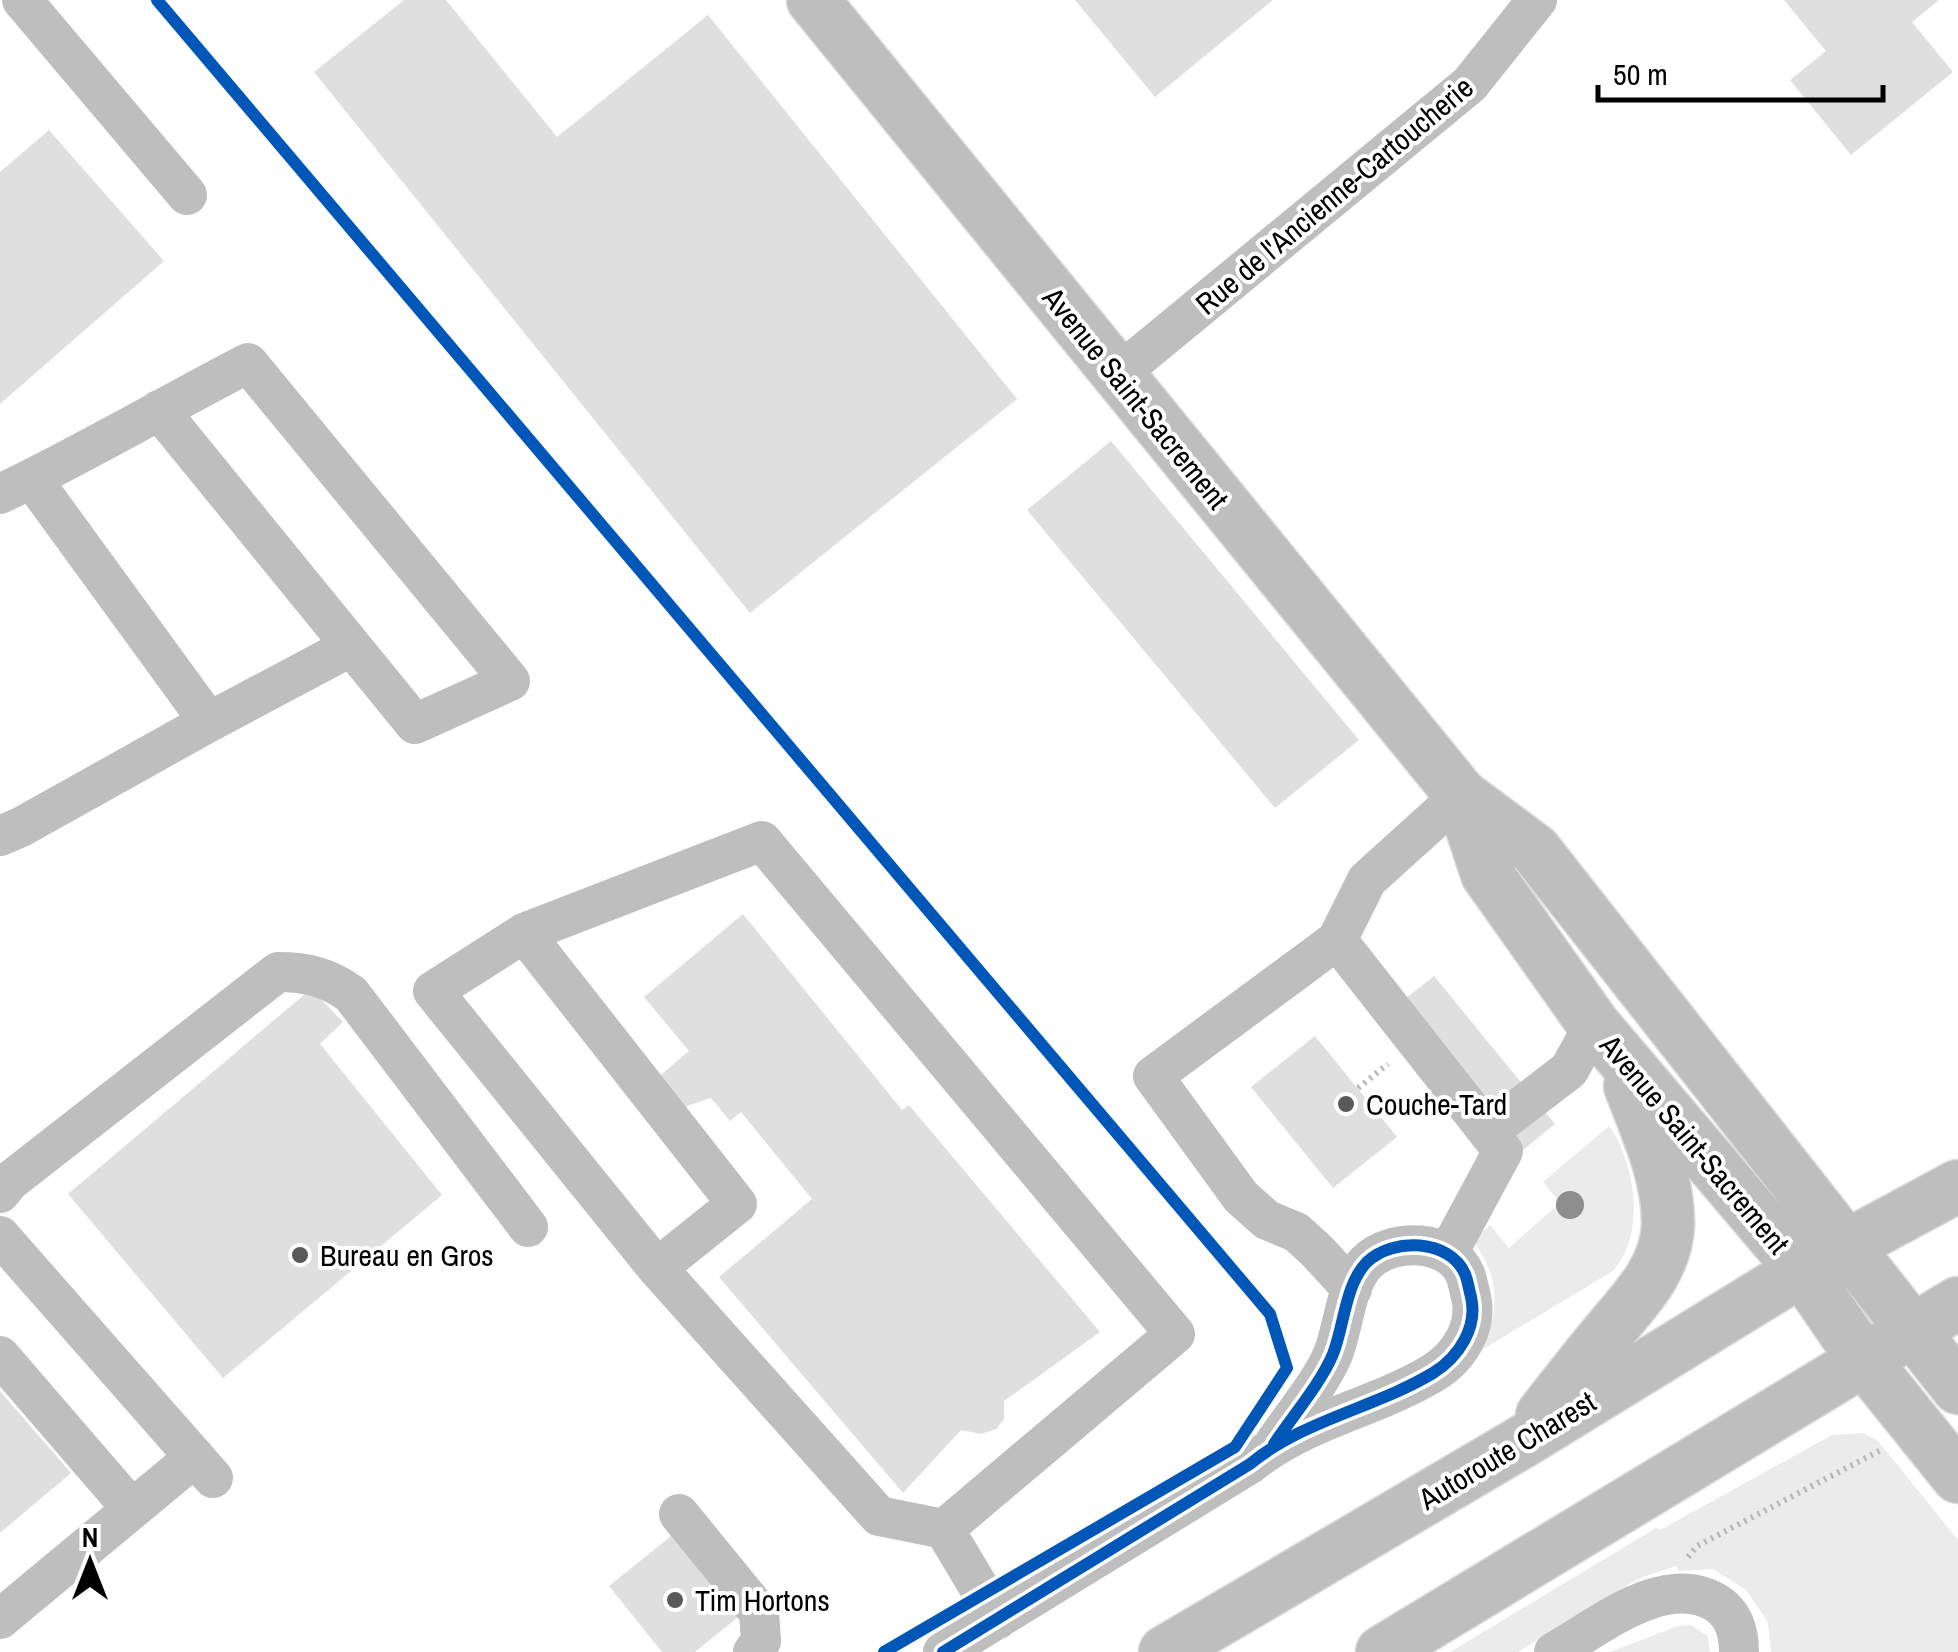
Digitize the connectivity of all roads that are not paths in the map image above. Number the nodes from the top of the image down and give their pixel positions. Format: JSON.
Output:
{"nodes":[{"id":1,"x":22,"y":0,"type":"edge"},
{"id":2,"x":813,"y":0,"type":"edge"},
{"id":3,"x":1537,"y":0,"type":"edge"},
{"id":4,"x":187,"y":196,"type":"dead end"},
{"id":5,"x":1117,"y":375,"type":"junction"},
{"id":6,"x":159,"y":410,"type":"junction"},
{"id":7,"x":16,"y":486,"type":"edge"},
{"id":8,"x":350,"y":647,"type":"junction"},
{"id":9,"x":210,"y":722,"type":"junction"},
{"id":10,"x":1460,"y":795,"type":"junction"},
{"id":11,"x":7,"y":820,"type":"edge"},
{"id":12,"x":524,"y":933,"type":"junction"},
{"id":13,"x":1337,"y":940,"type":"junction"},
{"id":14,"x":1594,"y":1024,"type":"junction"},
{"id":15,"x":1488,"y":1132,"type":"junction"},
{"id":16,"x":1958,"y":1186,"type":"edge"},
{"id":17,"x":0,"y":1193,"type":"edge"},
{"id":18,"x":528,"y":1228,"type":"dead end"},
{"id":19,"x":0,"y":1236,"type":"edge"},
{"id":20,"x":1847,"y":1244,"type":"junction"},
{"id":21,"x":1448,"y":1253,"type":"junction"},
{"id":22,"x":657,"y":1268,"type":"junction"},
{"id":23,"x":1802,"y":1270,"type":"junction"},
{"id":24,"x":1352,"y":1289,"type":"junction"},
{"id":25,"x":1958,"y":1303,"type":"edge"},
{"id":26,"x":1912,"y":1330,"type":"junction"},
{"id":27,"x":0,"y":1356,"type":"edge"},
{"id":28,"x":1863,"y":1359,"type":"junction"},
{"id":29,"x":1958,"y":1388,"type":"edge"},
{"id":30,"x":1522,"y":1442,"type":"junction"},
{"id":31,"x":1274,"y":1444,"type":"junction"},
{"id":32,"x":1958,"y":1477,"type":"edge"},
{"id":33,"x":132,"y":1509,"type":"junction"},
{"id":34,"x":678,"y":1514,"type":"dead end"},
{"id":35,"x":944,"y":1529,"type":"junction"},
{"id":36,"x":998,"y":1618,"type":"junction"},
{"id":37,"x":0,"y":1619,"type":"edge"},
{"id":38,"x":753,"y":1652,"type":"edge"},
{"id":39,"x":942,"y":1652,"type":"edge"},
{"id":40,"x":1165,"y":1652,"type":"edge"},
{"id":41,"x":1382,"y":1652,"type":"edge"},
{"id":42,"x":1554,"y":1652,"type":"edge"},
{"id":43,"x":1738,"y":1652,"type":"edge"}],
"edges":[{"from":1,"to":4,"type":"street"},
{"from":2,"to":5,"type":"main road","name":"Avenue Saint-Sacrement"},
{"from":3,"to":5,"type":"street","name":"Rue de l'Ancienne-Cartoucherie"},
{"from":5,"to":10,"type":"main road","name":"Avenue Saint-Sacrement"},
{"from":6,"to":7,"type":"street"},
{"from":6,"to":8,"type":"street"},
{"from":6,"to":8,"type":"street"},
{"from":7,"to":9,"type":"street"},
{"from":8,"to":9,"type":"street"},
{"from":9,"to":11,"type":"street"},
{"from":10,"to":13,"type":"street"},
{"from":10,"to":14,"type":"main road","name":"Avenue Saint-Sacrement"},
{"from":10,"to":20,"type":"main road","name":"Avenue Saint-Sacrement"},
{"from":12,"to":22,"type":"street"},
{"from":12,"to":22,"type":"street"},
{"from":12,"to":35,"type":"street"},
{"from":13,"to":15,"type":"street"},
{"from":13,"to":24,"type":"street"},
{"from":14,"to":15,"type":"street"},
{"from":14,"to":23,"type":"main road","name":"Avenue Saint-Sacrement"},
{"from":14,"to":30,"type":"main road"},
{"from":15,"to":21,"type":"street"},
{"from":16,"to":20,"type":"main road","name":"Autoroute Charest"},
{"from":17,"to":18,"type":"street"},
{"from":19,"to":33,"type":"street"},
{"from":20,"to":23,"type":"main road","name":"Autoroute Charest"},
{"from":20,"to":26,"type":"main road","name":"Avenue Saint-Sacrement"},
{"from":21,"to":24,"type":"street"},
{"from":21,"to":31,"type":"street"},
{"from":22,"to":35,"type":"street"},
{"from":23,"to":28,"type":"main road","name":"Avenue Saint-Sacrement"},
{"from":23,"to":30,"type":"main road","name":"Autoroute Charest"},
{"from":24,"to":31,"type":"street"},
{"from":25,"to":26,"type":"main road"},
{"from":26,"to":28,"type":"main road"},
{"from":26,"to":29,"type":"main road","name":"Avenue Saint-Sacrement"},
{"from":27,"to":33,"type":"street"},
{"from":28,"to":32,"type":"main road","name":"Avenue Saint-Sacrement"},
{"from":28,"to":41,"type":"main road"},
{"from":30,"to":40,"type":"main road","name":"Autoroute Charest"},
{"from":31,"to":36,"type":"street"},
{"from":33,"to":37,"type":"street"},
{"from":34,"to":38,"type":"street"},
{"from":35,"to":36,"type":"street"},
{"from":36,"to":39,"type":"street"},
{"from":42,"to":43,"type":"street"}]}
